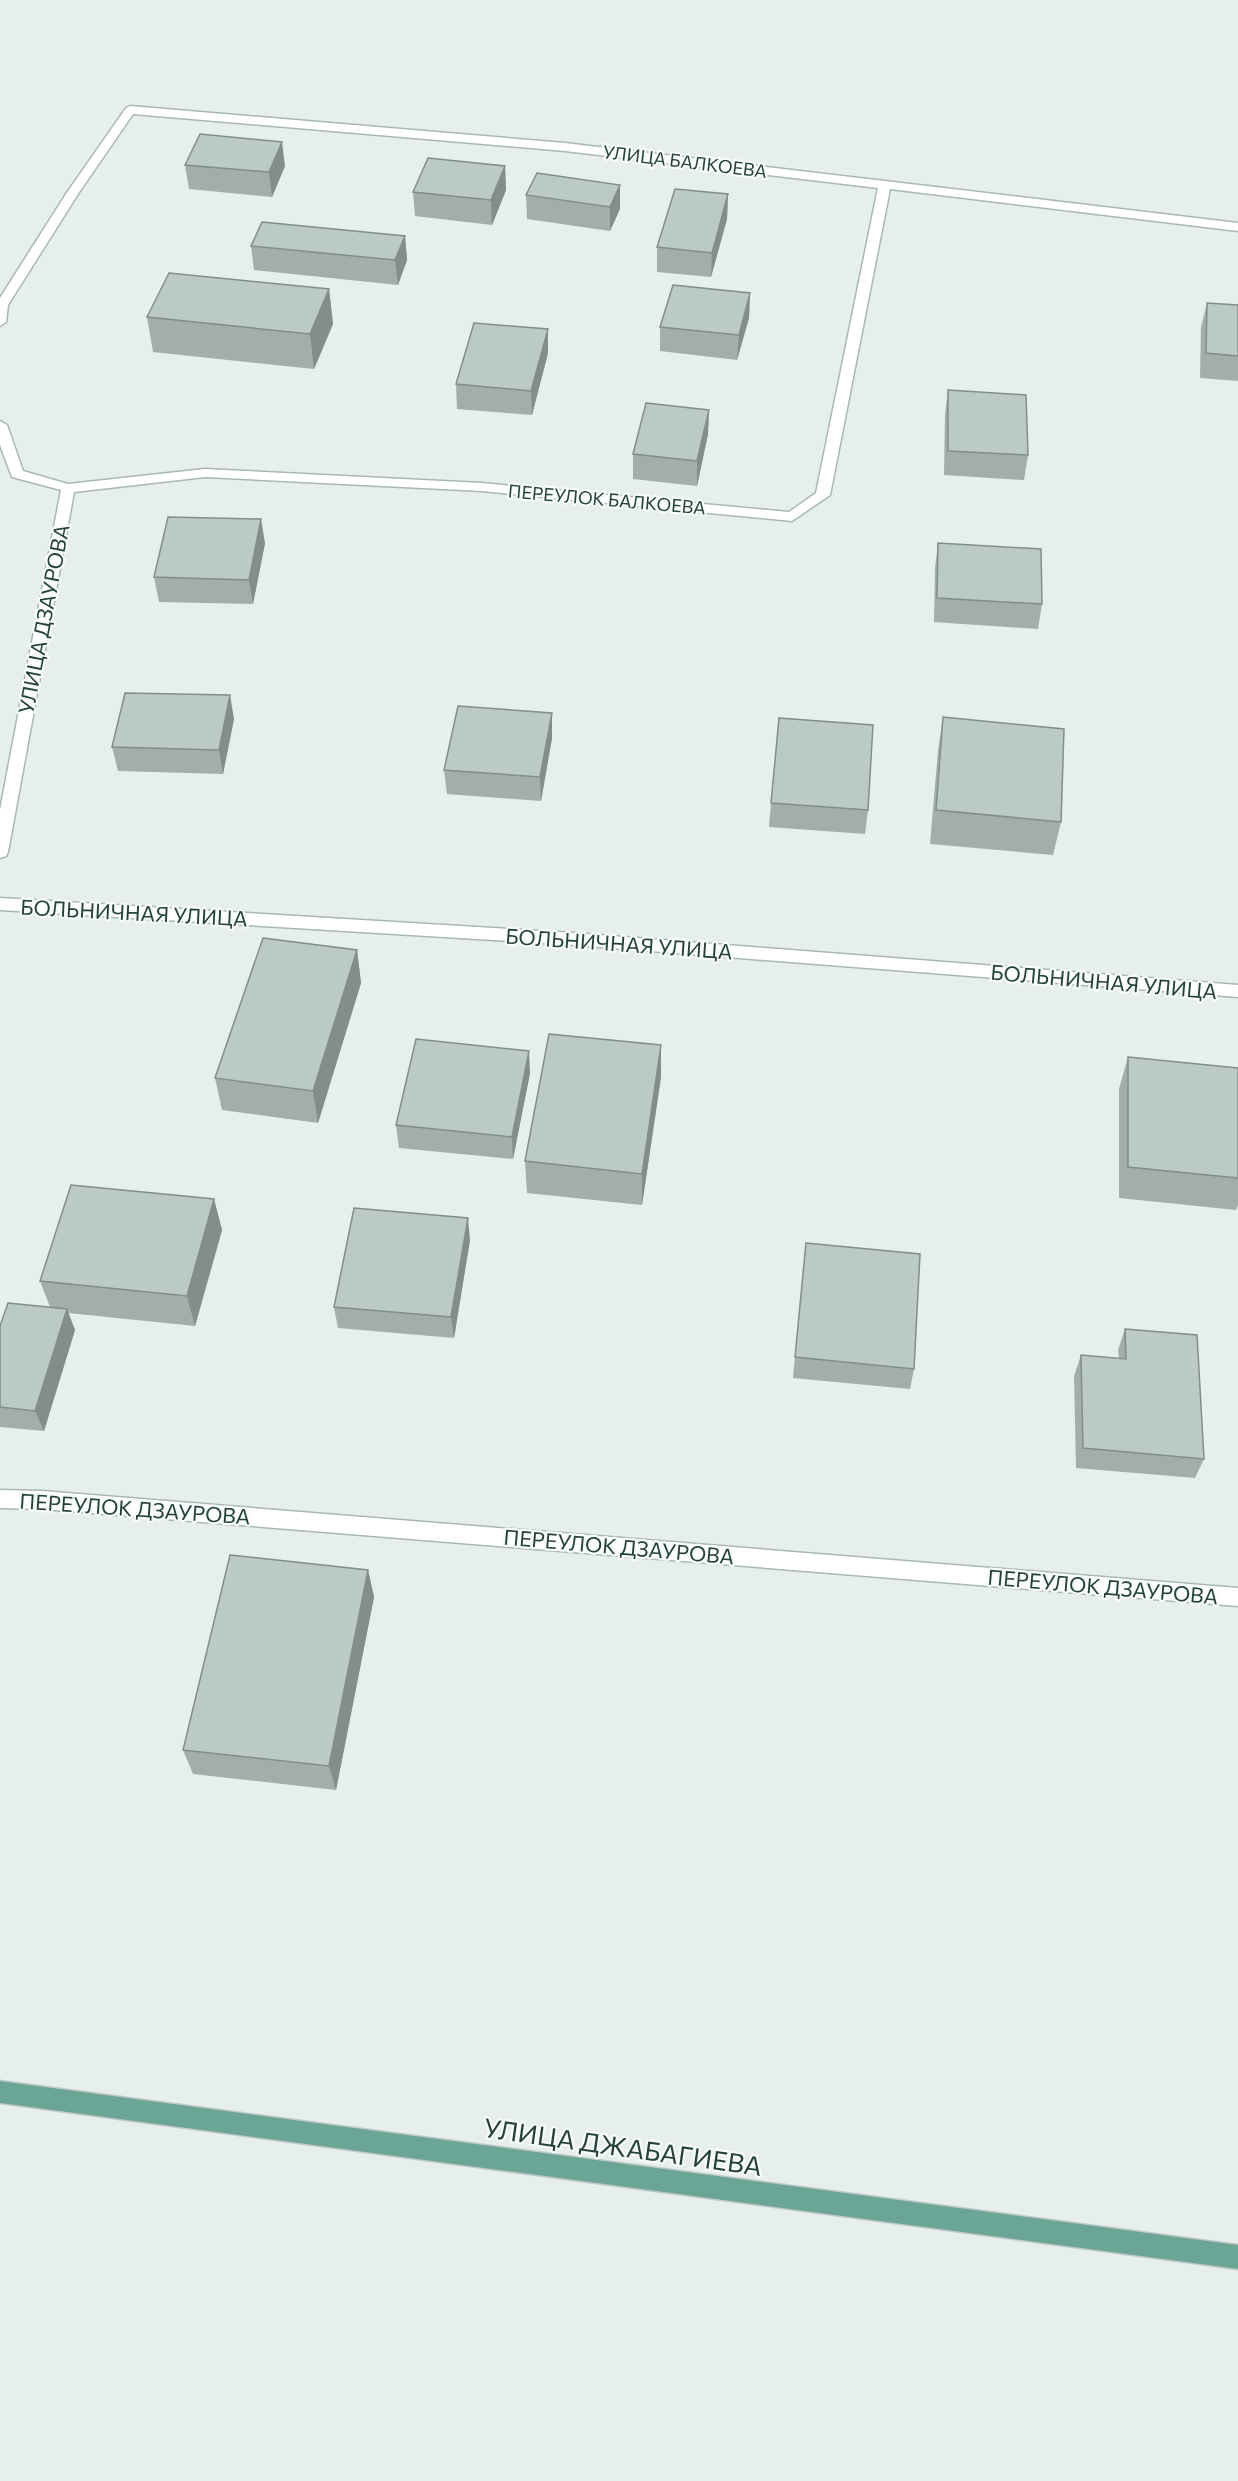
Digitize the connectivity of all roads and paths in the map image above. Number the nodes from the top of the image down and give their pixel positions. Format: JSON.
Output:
{"nodes":[{"id":1,"x":885,"y":185,"type":"junction"},
{"id":2,"x":1238,"y":227,"type":"edge"},
{"id":3,"x":0,"y":322,"type":"edge"},
{"id":4,"x":0,"y":425,"type":"edge"},
{"id":5,"x":68,"y":488,"type":"junction"},
{"id":6,"x":0,"y":852,"type":"edge"},
{"id":7,"x":0,"y":904,"type":"edge"},
{"id":8,"x":1238,"y":991,"type":"edge"},
{"id":9,"x":0,"y":1499,"type":"edge"},
{"id":10,"x":1238,"y":1597,"type":"edge"},
{"id":11,"x":0,"y":2092,"type":"edge"},
{"id":12,"x":1238,"y":2257,"type":"edge"}],
"edges":[{"from":1,"to":2,"type":"street","name":"УЛИЦА БАЛКОЕВА"},
{"from":1,"to":3,"type":"street","name":"УЛИЦА БАЛКОЕВА"},
{"from":1,"to":5,"type":"street","name":"ПЕРЕУЛОК БАЛКОЕВА"},
{"from":4,"to":5,"type":"street"},
{"from":5,"to":6,"type":"street","name":"УЛИЦА ДЗАУРОВА"},
{"from":7,"to":8,"type":"street","name":"БОЛЬНИЧНАЯ УЛИЦА"},
{"from":9,"to":10,"type":"street","name":"ПЕРЕУЛОК ДЗАУРОВА"},
{"from":11,"to":12,"type":"main road","name":"УЛИЦА ДЖАБАГИЕВА"}]}
